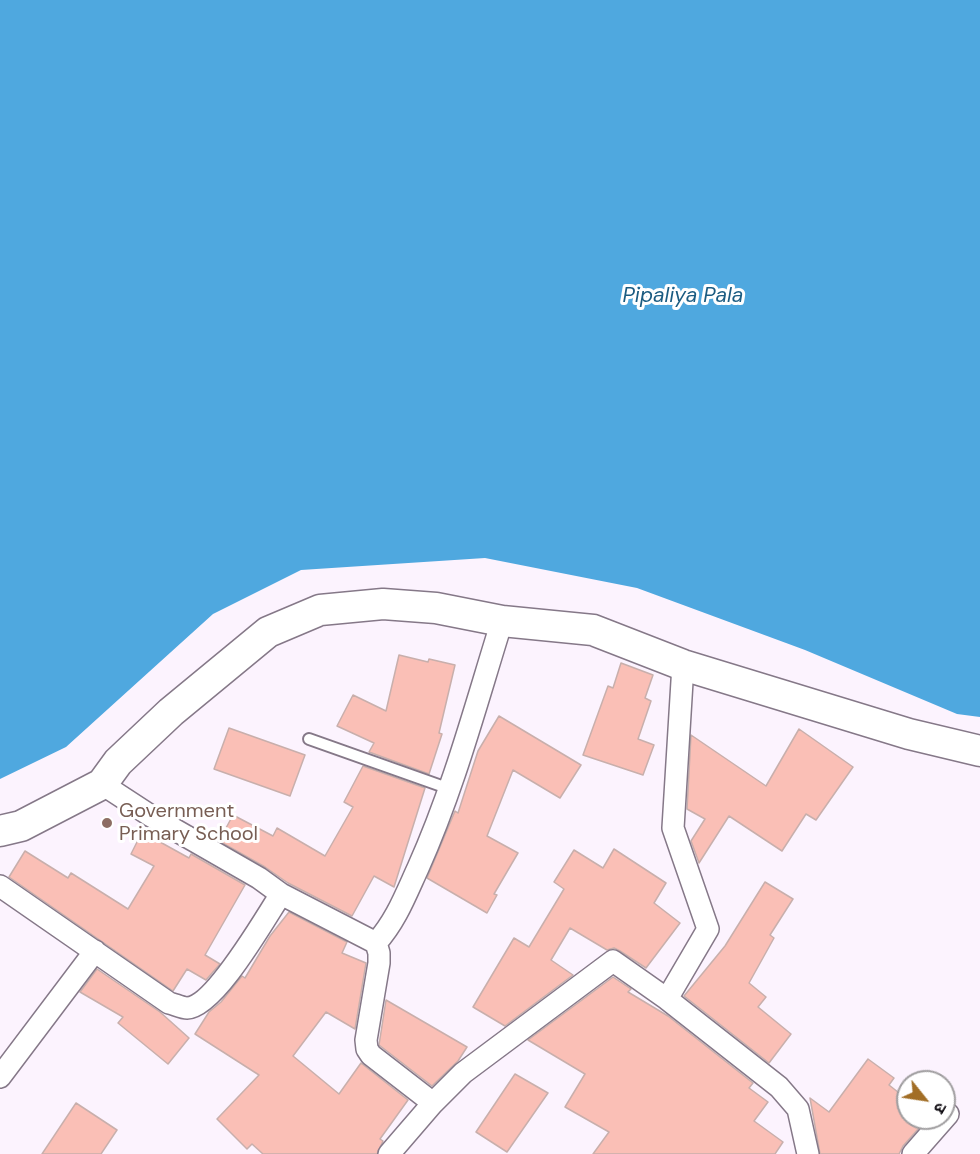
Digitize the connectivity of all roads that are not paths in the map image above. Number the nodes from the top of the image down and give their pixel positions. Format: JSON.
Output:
{"nodes":[{"id":1,"x":502,"y":621,"type":"junction"},
{"id":2,"x":683,"y":665,"type":"junction"},
{"id":3,"x":309,"y":739,"type":"dead end"},
{"id":4,"x":980,"y":751,"type":"edge"},
{"id":5,"x":102,"y":784,"type":"junction"},
{"id":6,"x":450,"y":789,"type":"junction"},
{"id":7,"x":0,"y":831,"type":"edge"},
{"id":8,"x":0,"y":886,"type":"edge"},
{"id":9,"x":281,"y":894,"type":"junction"},
{"id":10,"x":376,"y":943,"type":"junction"},
{"id":11,"x":95,"y":951,"type":"junction"},
{"id":12,"x":667,"y":999,"type":"junction"},
{"id":13,"x":0,"y":1077,"type":"edge"},
{"id":14,"x":433,"y":1103,"type":"junction"},
{"id":15,"x":934,"y":1130,"type":"edge"},
{"id":16,"x":389,"y":1154,"type":"edge"},
{"id":17,"x":808,"y":1154,"type":"edge"},
{"id":18,"x":913,"y":1154,"type":"edge"}],
"edges":[{"from":1,"to":2,"type":"street"},
{"from":1,"to":5,"type":"street"},
{"from":1,"to":6,"type":"street"},
{"from":2,"to":4,"type":"street"},
{"from":2,"to":12,"type":"street"},
{"from":3,"to":6,"type":"lane"},
{"from":5,"to":7,"type":"street"},
{"from":5,"to":9,"type":"street"},
{"from":6,"to":10,"type":"street"},
{"from":8,"to":11,"type":"street"},
{"from":9,"to":10,"type":"street"},
{"from":9,"to":11,"type":"street"},
{"from":10,"to":14,"type":"street"},
{"from":11,"to":13,"type":"street"},
{"from":12,"to":14,"type":"street"},
{"from":12,"to":17,"type":"street"},
{"from":14,"to":16,"type":"street"},
{"from":15,"to":18,"type":"street"}]}
